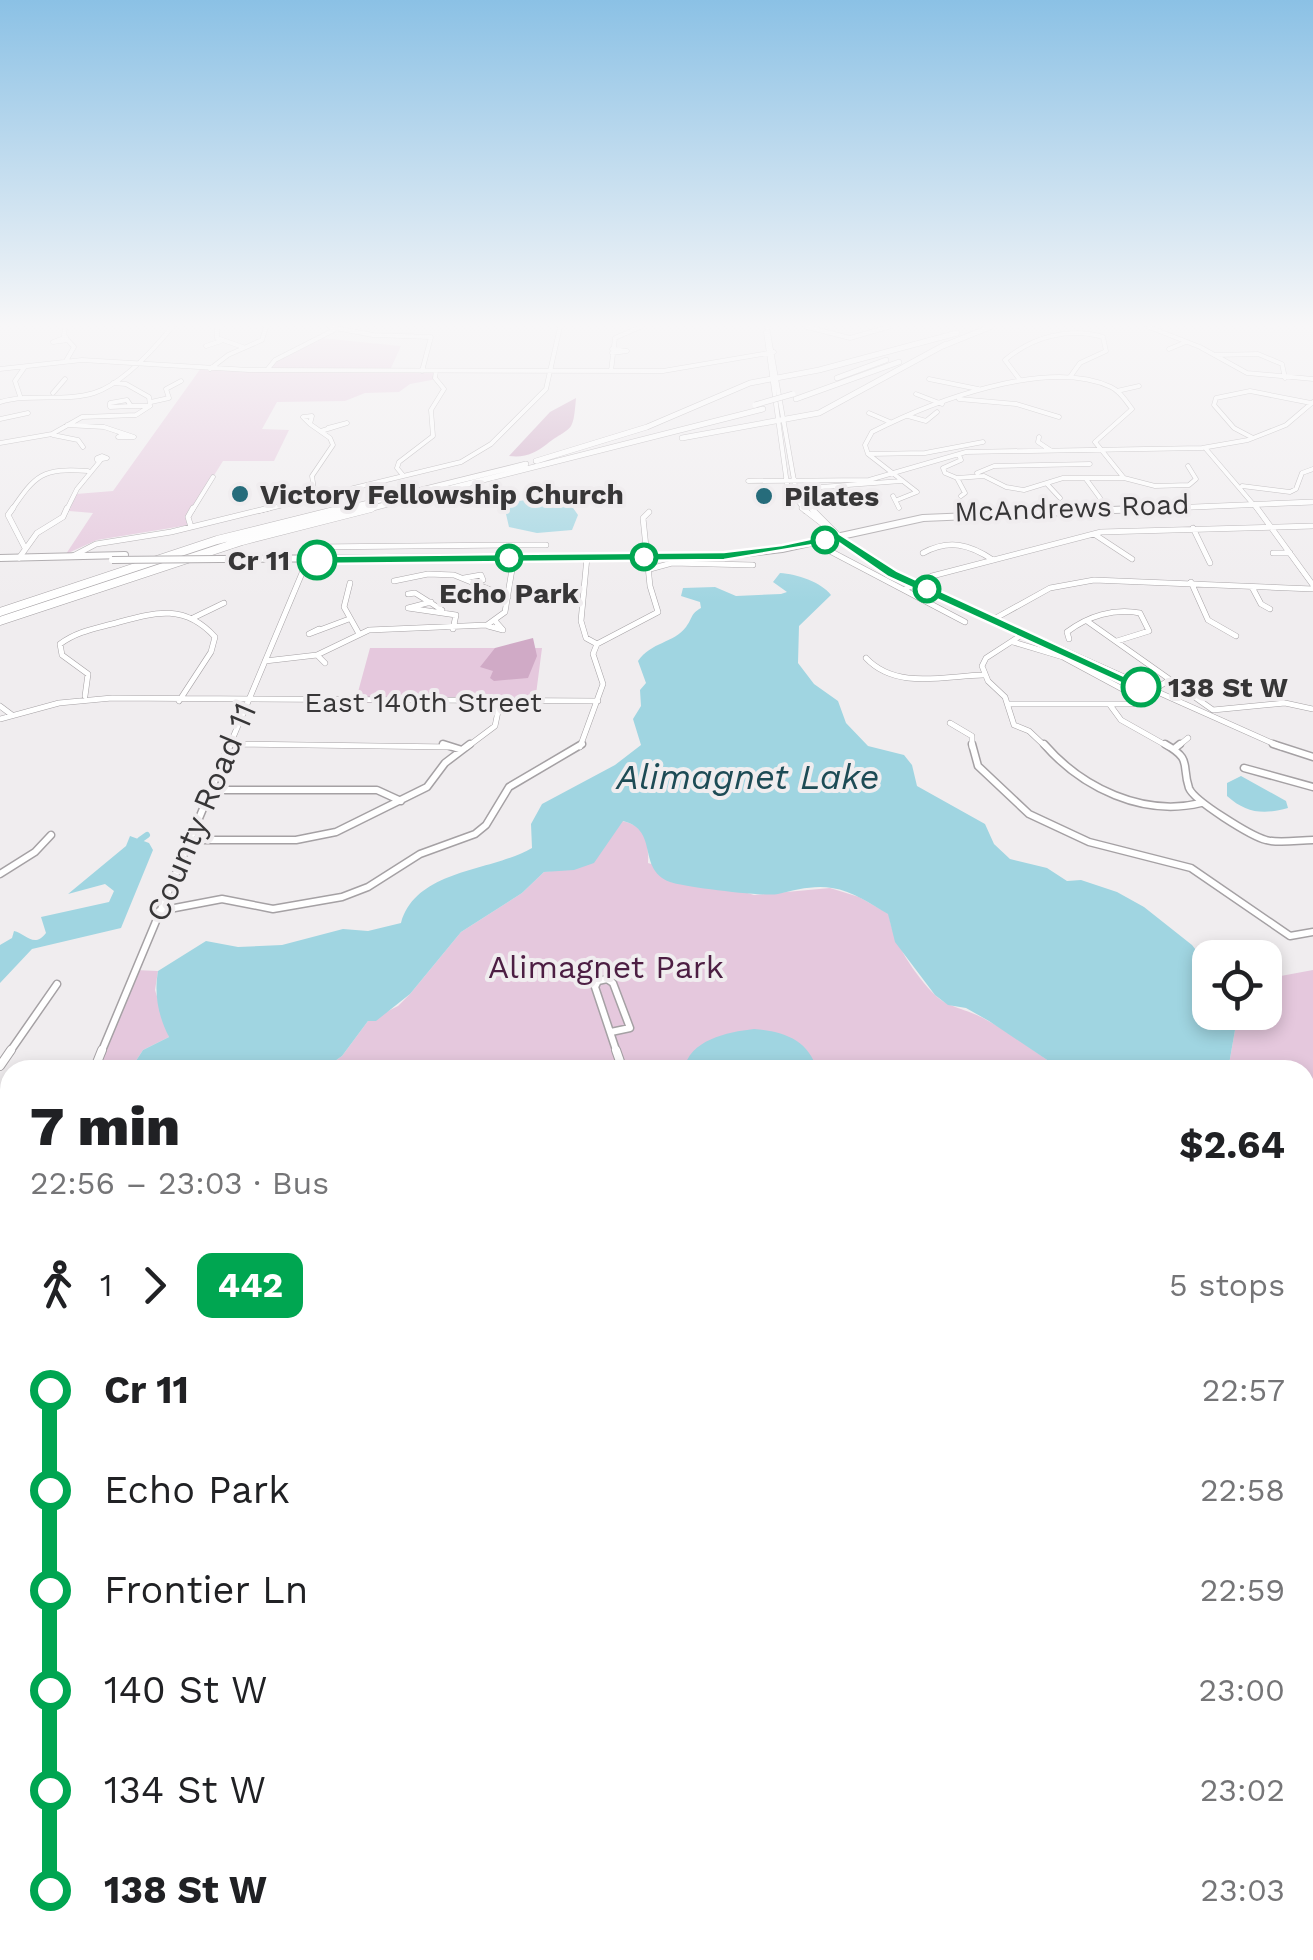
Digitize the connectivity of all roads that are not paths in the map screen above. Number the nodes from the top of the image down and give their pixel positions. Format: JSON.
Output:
{"nodes":[{"id":1,"x":78,"y":418,"type":"edge"},
{"id":2,"x":431,"y":418,"type":"edge"},
{"id":3,"x":517,"y":418,"type":"edge"},
{"id":4,"x":669,"y":418,"type":"edge"},
{"id":5,"x":702,"y":418,"type":"edge"},
{"id":6,"x":727,"y":418,"type":"edge"},
{"id":7,"x":780,"y":418,"type":"edge"},
{"id":8,"x":802,"y":418,"type":"edge"},
{"id":9,"x":807,"y":418,"type":"edge"},
{"id":10,"x":881,"y":418,"type":"edge"},
{"id":11,"x":901,"y":418,"type":"edge"},
{"id":12,"x":914,"y":418,"type":"edge"},
{"id":13,"x":926,"y":418,"type":"edge"},
{"id":14,"x":1121,"y":418,"type":"edge"},
{"id":15,"x":1225,"y":418,"type":"edge"},
{"id":16,"x":1295,"y":418,"type":"edge"},
{"id":17,"x":922,"y":421,"type":"junction"},
{"id":18,"x":906,"y":422,"type":"dead end"},
{"id":19,"x":891,"y":423,"type":"junction"},
{"id":20,"x":310,"y":424,"type":"dead end"},
{"id":21,"x":780,"y":424,"type":"junction"},
{"id":22,"x":66,"y":425,"type":"junction"},
{"id":23,"x":328,"y":428,"type":"dead end"},
{"id":24,"x":320,"y":431,"type":"junction"},
{"id":25,"x":786,"y":432,"type":"junction"},
{"id":26,"x":52,"y":434,"type":"junction"},
{"id":27,"x":124,"y":434,"type":"dead end"},
{"id":28,"x":1039,"y":437,"type":"dead end"},
{"id":29,"x":1254,"y":439,"type":"junction"},
{"id":30,"x":0,"y":442,"type":"edge"},
{"id":31,"x":983,"y":442,"type":"dead end"},
{"id":32,"x":83,"y":447,"type":"dead end"},
{"id":33,"x":1205,"y":448,"type":"junction"},
{"id":34,"x":1051,"y":451,"type":"junction"},
{"id":35,"x":1100,"y":451,"type":"junction"},
{"id":36,"x":868,"y":454,"type":"junction"},
{"id":37,"x":958,"y":454,"type":"junction"},
{"id":38,"x":100,"y":461,"type":"dead end"},
{"id":39,"x":536,"y":461,"type":"junction"},
{"id":40,"x":566,"y":461,"type":"junction"},
{"id":41,"x":1090,"y":464,"type":"dead end"},
{"id":42,"x":1188,"y":466,"type":"dead end"},
{"id":43,"x":1313,"y":469,"type":"edge"},
{"id":44,"x":88,"y":472,"type":"junction"},
{"id":45,"x":402,"y":474,"type":"junction"},
{"id":46,"x":978,"y":474,"type":"junction"},
{"id":47,"x":896,"y":475,"type":"junction"},
{"id":48,"x":213,"y":476,"type":"dead end"},
{"id":49,"x":957,"y":478,"type":"junction"},
{"id":50,"x":1085,"y":478,"type":"junction"},
{"id":51,"x":1124,"y":478,"type":"junction"},
{"id":52,"x":748,"y":481,"type":"dead end"},
{"id":53,"x":786,"y":481,"type":"junction"},
{"id":54,"x":902,"y":481,"type":"junction"},
{"id":55,"x":794,"y":482,"type":"junction"},
{"id":56,"x":1046,"y":483,"type":"junction"},
{"id":57,"x":1240,"y":486,"type":"junction"},
{"id":58,"x":821,"y":487,"type":"dead end"},
{"id":59,"x":315,"y":496,"type":"junction"},
{"id":60,"x":960,"y":496,"type":"dead end"},
{"id":61,"x":1060,"y":498,"type":"dead end"},
{"id":62,"x":1100,"y":498,"type":"dead end"},
{"id":63,"x":1313,"y":501,"type":"edge"},
{"id":64,"x":1253,"y":503,"type":"junction"},
{"id":65,"x":899,"y":508,"type":"dead end"},
{"id":66,"x":649,"y":512,"type":"dead end"},
{"id":67,"x":1270,"y":525,"type":"junction"},
{"id":68,"x":1313,"y":526,"type":"edge"},
{"id":69,"x":191,"y":528,"type":"junction"},
{"id":70,"x":1193,"y":528,"type":"junction"},
{"id":71,"x":1093,"y":534,"type":"junction"},
{"id":72,"x":836,"y":535,"type":"junction"},
{"id":73,"x":546,"y":545,"type":"dead end"},
{"id":74,"x":25,"y":548,"type":"junction"},
{"id":75,"x":828,"y":550,"type":"dead end"},
{"id":76,"x":516,"y":552,"type":"junction"},
{"id":77,"x":923,"y":553,"type":"dead end"},
{"id":78,"x":1273,"y":553,"type":"dead end"},
{"id":79,"x":1290,"y":553,"type":"junction"},
{"id":80,"x":649,"y":554,"type":"junction"},
{"id":81,"x":72,"y":557,"type":"junction"},
{"id":82,"x":224,"y":557,"type":"junction"},
{"id":83,"x":308,"y":557,"type":"junction"},
{"id":84,"x":587,"y":557,"type":"junction"},
{"id":85,"x":0,"y":558,"type":"edge"},
{"id":86,"x":19,"y":558,"type":"junction"},
{"id":87,"x":1132,"y":559,"type":"dead end"},
{"id":88,"x":993,"y":560,"type":"junction"},
{"id":89,"x":1210,"y":563,"type":"dead end"},
{"id":90,"x":753,"y":565,"type":"dead end"},
{"id":91,"x":650,"y":569,"type":"junction"},
{"id":92,"x":464,"y":578,"type":"junction"},
{"id":93,"x":394,"y":581,"type":"dead end"},
{"id":94,"x":1191,"y":582,"type":"junction"},
{"id":95,"x":1312,"y":582,"type":"edge"},
{"id":96,"x":350,"y":583,"type":"dead end"},
{"id":97,"x":472,"y":583,"type":"junction"},
{"id":98,"x":914,"y":584,"type":"junction"},
{"id":99,"x":1252,"y":586,"type":"junction"},
{"id":100,"x":905,"y":589,"type":"junction"},
{"id":101,"x":408,"y":594,"type":"dead end"},
{"id":102,"x":508,"y":597,"type":"junction"},
{"id":103,"x":431,"y":602,"type":"junction"},
{"id":104,"x":224,"y":603,"type":"dead end"},
{"id":105,"x":1270,"y":609,"type":"dead end"},
{"id":106,"x":0,"y":612,"type":"edge"},
{"id":107,"x":444,"y":612,"type":"junction"},
{"id":108,"x":192,"y":618,"type":"junction"},
{"id":109,"x":349,"y":620,"type":"junction"},
{"id":110,"x":994,"y":620,"type":"junction"},
{"id":111,"x":0,"y":621,"type":"edge"},
{"id":112,"x":1086,"y":621,"type":"junction"},
{"id":113,"x":494,"y":622,"type":"junction"},
{"id":114,"x":966,"y":622,"type":"dead end"},
{"id":115,"x":488,"y":625,"type":"junction"},
{"id":116,"x":453,"y":628,"type":"junction"},
{"id":117,"x":319,"y":629,"type":"dead end"},
{"id":118,"x":358,"y":632,"type":"junction"},
{"id":119,"x":1024,"y":634,"type":"junction"},
{"id":120,"x":1236,"y":636,"type":"dead end"},
{"id":121,"x":1069,"y":639,"type":"dead end"},
{"id":122,"x":1012,"y":642,"type":"junction"},
{"id":123,"x":1116,"y":642,"type":"junction"},
{"id":124,"x":597,"y":644,"type":"junction"},
{"id":125,"x":317,"y":655,"type":"junction"},
{"id":126,"x":866,"y":658,"type":"dead end"},
{"id":127,"x":265,"y":661,"type":"junction"},
{"id":128,"x":324,"y":662,"type":"dead end"},
{"id":129,"x":100,"y":670,"type":"dead end"},
{"id":130,"x":88,"y":674,"type":"junction"},
{"id":131,"x":984,"y":674,"type":"junction"},
{"id":132,"x":1169,"y":680,"type":"junction"},
{"id":133,"x":1151,"y":691,"type":"junction"},
{"id":134,"x":85,"y":696,"type":"junction"},
{"id":135,"x":1142,"y":699,"type":"junction"},
{"id":136,"x":179,"y":701,"type":"junction"},
{"id":137,"x":247,"y":702,"type":"junction"},
{"id":138,"x":500,"y":702,"type":"junction"},
{"id":139,"x":598,"y":702,"type":"junction"},
{"id":140,"x":1008,"y":704,"type":"junction"},
{"id":141,"x":1110,"y":705,"type":"junction"},
{"id":142,"x":0,"y":706,"type":"edge"},
{"id":143,"x":1313,"y":709,"type":"edge"},
{"id":144,"x":12,"y":714,"type":"junction"},
{"id":145,"x":0,"y":719,"type":"edge"},
{"id":146,"x":950,"y":722,"type":"dead end"},
{"id":147,"x":1188,"y":738,"type":"dead end"},
{"id":148,"x":230,"y":744,"type":"junction"},
{"id":149,"x":1175,"y":748,"type":"junction"},
{"id":150,"x":462,"y":750,"type":"junction"},
{"id":151,"x":1313,"y":757,"type":"edge"},
{"id":152,"x":1244,"y":768,"type":"dead end"},
{"id":153,"x":1313,"y":787,"type":"edge"},
{"id":154,"x":210,"y":790,"type":"junction"},
{"id":155,"x":401,"y":801,"type":"junction"},
{"id":156,"x":1201,"y":803,"type":"junction"},
{"id":157,"x":51,"y":835,"type":"dead end"},
{"id":158,"x":189,"y":840,"type":"junction"},
{"id":159,"x":1313,"y":840,"type":"edge"},
{"id":160,"x":0,"y":874,"type":"edge"},
{"id":161,"x":159,"y":911,"type":"junction"},
{"id":162,"x":1313,"y":932,"type":"edge"},
{"id":163,"x":57,"y":984,"type":"dead end"},
{"id":164,"x":611,"y":1032,"type":"junction"},
{"id":165,"x":4,"y":1060,"type":"edge"},
{"id":166,"x":98,"y":1060,"type":"edge"},
{"id":167,"x":621,"y":1060,"type":"edge"}],
"edges":[{"from":1,"to":22,"type":"street"},
{"from":2,"to":45,"type":"street"},
{"from":3,"to":45,"type":"street"},
{"from":4,"to":39,"type":"highway"},
{"from":5,"to":39,"type":"highway","bridge":true},
{"from":6,"to":40,"type":"highway","bridge":true},
{"from":7,"to":21,"type":"street"},
{"from":8,"to":21,"type":"highway"},
{"from":9,"to":25,"type":"highway"},
{"from":10,"to":19,"type":"street"},
{"from":11,"to":19,"type":"street"},
{"from":12,"to":17,"type":"street"},
{"from":13,"to":17,"type":"street"},
{"from":14,"to":35,"type":"street"},
{"from":15,"to":29,"type":"street"},
{"from":16,"to":29,"type":"street"},
{"from":17,"to":18,"type":"street"},
{"from":19,"to":36,"type":"street"},
{"from":20,"to":24,"type":"street"},
{"from":21,"to":25,"type":"street"},
{"from":21,"to":40,"type":"highway"},
{"from":21,"to":53,"type":"street"},
{"from":22,"to":26,"type":"street"},
{"from":22,"to":27,"type":"street"},
{"from":23,"to":24,"type":"street"},
{"from":24,"to":59,"type":"street"},
{"from":25,"to":55,"type":"street"},
{"from":26,"to":30,"type":"street"},
{"from":26,"to":32,"type":"street"},
{"from":28,"to":34,"type":"street"},
{"from":29,"to":33,"type":"street"},
{"from":31,"to":36,"type":"street"},
{"from":33,"to":35,"type":"street"},
{"from":33,"to":57,"type":"street"},
{"from":34,"to":35,"type":"street"},
{"from":34,"to":37,"type":"street"},
{"from":35,"to":51,"type":"street"},
{"from":36,"to":47,"type":"street"},
{"from":37,"to":47,"type":"street"},
{"from":37,"to":49,"type":"street"},
{"from":38,"to":44,"type":"street"},
{"from":39,"to":106,"type":"highway"},
{"from":40,"to":111,"type":"highway"},
{"from":41,"to":46,"type":"street"},
{"from":42,"to":51,"type":"street"},
{"from":43,"to":57,"type":"street"},
{"from":44,"to":74,"type":"street"},
{"from":44,"to":74,"type":"street"},
{"from":45,"to":59,"type":"street"},
{"from":46,"to":49,"type":"street"},
{"from":46,"to":56,"type":"street"},
{"from":47,"to":54,"type":"street"},
{"from":47,"to":55,"type":"street"},
{"from":48,"to":69,"type":"street"},
{"from":49,"to":60,"type":"street"},
{"from":50,"to":51,"type":"street"},
{"from":50,"to":56,"type":"street"},
{"from":50,"to":62,"type":"street"},
{"from":52,"to":53,"type":"street"},
{"from":53,"to":55,"type":"street"},
{"from":53,"to":72,"type":"street"},
{"from":54,"to":58,"type":"street"},
{"from":54,"to":65,"type":"street"},
{"from":55,"to":72,"type":"street"},
{"from":56,"to":61,"type":"street"},
{"from":57,"to":64,"type":"street"},
{"from":59,"to":69,"type":"street"},
{"from":63,"to":64,"type":"main road","name":"McAndrews Road"},
{"from":64,"to":67,"type":"street"},
{"from":64,"to":72,"type":"main road","name":"McAndrews Road"},
{"from":66,"to":80,"type":"street"},
{"from":67,"to":68,"type":"street"},
{"from":67,"to":70,"type":"street"},
{"from":67,"to":79,"type":"street"},
{"from":69,"to":81,"type":"street"},
{"from":70,"to":71,"type":"street"},
{"from":70,"to":89,"type":"street"},
{"from":71,"to":87,"type":"street"},
{"from":71,"to":88,"type":"street"},
{"from":72,"to":80,"type":"main road","name":"McAndrews Road"},
{"from":72,"to":98,"type":"street"},
{"from":73,"to":76,"type":"street"},
{"from":74,"to":86,"type":"street"},
{"from":75,"to":100,"type":"street"},
{"from":76,"to":80,"type":"main road"},
{"from":76,"to":83,"type":"main road","name":"McAndrews Road"},
{"from":76,"to":83,"type":"street"},
{"from":76,"to":84,"type":"main road","name":"McAndrews Road"},
{"from":76,"to":102,"type":"street"},
{"from":77,"to":88,"type":"street"},
{"from":78,"to":79,"type":"street"},
{"from":79,"to":95,"type":"street"},
{"from":80,"to":84,"type":"main road","name":"McAndrews Road"},
{"from":80,"to":91,"type":"street"},
{"from":81,"to":82,"type":"main road","bridge":true},
{"from":81,"to":82,"type":"main road","bridge":true},
{"from":81,"to":86,"type":"main road"},
{"from":82,"to":83,"type":"main road","name":"McAndrews Road"},
{"from":83,"to":127,"type":"street","name":"County Road 11"},
{"from":84,"to":124,"type":"street"},
{"from":85,"to":86,"type":"main road"},
{"from":88,"to":98,"type":"street"},
{"from":90,"to":91,"type":"street"},
{"from":91,"to":124,"type":"street"},
{"from":92,"to":93,"type":"street"},
{"from":92,"to":97,"type":"street"},
{"from":92,"to":97,"type":"street"},
{"from":94,"to":99,"type":"street"},
{"from":94,"to":110,"type":"street"},
{"from":94,"to":120,"type":"street"},
{"from":95,"to":99,"type":"street"},
{"from":96,"to":109,"type":"street"},
{"from":97,"to":102,"type":"street"},
{"from":98,"to":100,"type":"street"},
{"from":98,"to":110,"type":"street"},
{"from":99,"to":105,"type":"street"},
{"from":100,"to":114,"type":"street"},
{"from":101,"to":103,"type":"street"},
{"from":102,"to":113,"type":"street"},
{"from":103,"to":107,"type":"street"},
{"from":103,"to":107,"type":"street"},
{"from":104,"to":108,"type":"street"},
{"from":107,"to":116,"type":"street"},
{"from":108,"to":130,"type":"street"},
{"from":108,"to":136,"type":"street"},
{"from":109,"to":117,"type":"street"},
{"from":109,"to":118,"type":"street"},
{"from":110,"to":119,"type":"street"},
{"from":112,"to":121,"type":"street"},
{"from":112,"to":123,"type":"street"},
{"from":112,"to":123,"type":"street"},
{"from":113,"to":115,"type":"street"},
{"from":113,"to":115,"type":"street"},
{"from":115,"to":116,"type":"street"},
{"from":116,"to":118,"type":"street"},
{"from":118,"to":125,"type":"street"},
{"from":119,"to":122,"type":"street"},
{"from":119,"to":133,"type":"street"},
{"from":122,"to":131,"type":"street"},
{"from":122,"to":135,"type":"street"},
{"from":123,"to":132,"type":"street"},
{"from":124,"to":139,"type":"street"},
{"from":125,"to":127,"type":"street"},
{"from":125,"to":128,"type":"street"},
{"from":126,"to":131,"type":"street"},
{"from":127,"to":137,"type":"street","name":"County Road 11"},
{"from":129,"to":130,"type":"street"},
{"from":130,"to":134,"type":"street"},
{"from":131,"to":140,"type":"street"},
{"from":132,"to":133,"type":"street"},
{"from":132,"to":143,"type":"street"},
{"from":133,"to":135,"type":"street"},
{"from":133,"to":151,"type":"street"},
{"from":134,"to":136,"type":"street","name":"East 140th Street"},
{"from":134,"to":144,"type":"street","name":"East 140th Street"},
{"from":135,"to":141,"type":"street"},
{"from":136,"to":137,"type":"street","name":"East 140th Street"},
{"from":137,"to":138,"type":"street","name":"East 140th Street"},
{"from":137,"to":148,"type":"street","name":"County Road 11"},
{"from":138,"to":139,"type":"street","name":"East 140th Street"},
{"from":138,"to":150,"type":"street"},
{"from":139,"to":161,"type":"street"},
{"from":140,"to":141,"type":"street"},
{"from":140,"to":156,"type":"street"},
{"from":141,"to":149,"type":"street"},
{"from":142,"to":144,"type":"street"},
{"from":144,"to":145,"type":"street","name":"East 140th Street"},
{"from":146,"to":162,"type":"street"},
{"from":147,"to":149,"type":"street"},
{"from":148,"to":150,"type":"street"},
{"from":148,"to":154,"type":"street","name":"County Road 11"},
{"from":149,"to":156,"type":"street"},
{"from":150,"to":155,"type":"street"},
{"from":152,"to":153,"type":"street"},
{"from":154,"to":155,"type":"street"},
{"from":154,"to":158,"type":"street","name":"County Road 11"},
{"from":155,"to":158,"type":"street"},
{"from":156,"to":159,"type":"street"},
{"from":157,"to":160,"type":"street"},
{"from":158,"to":161,"type":"street","name":"County Road 11"},
{"from":161,"to":166,"type":"street","name":"County Road 11"},
{"from":163,"to":165,"type":"street"},
{"from":164,"to":164,"type":"street"},
{"from":164,"to":167,"type":"street"}]}
